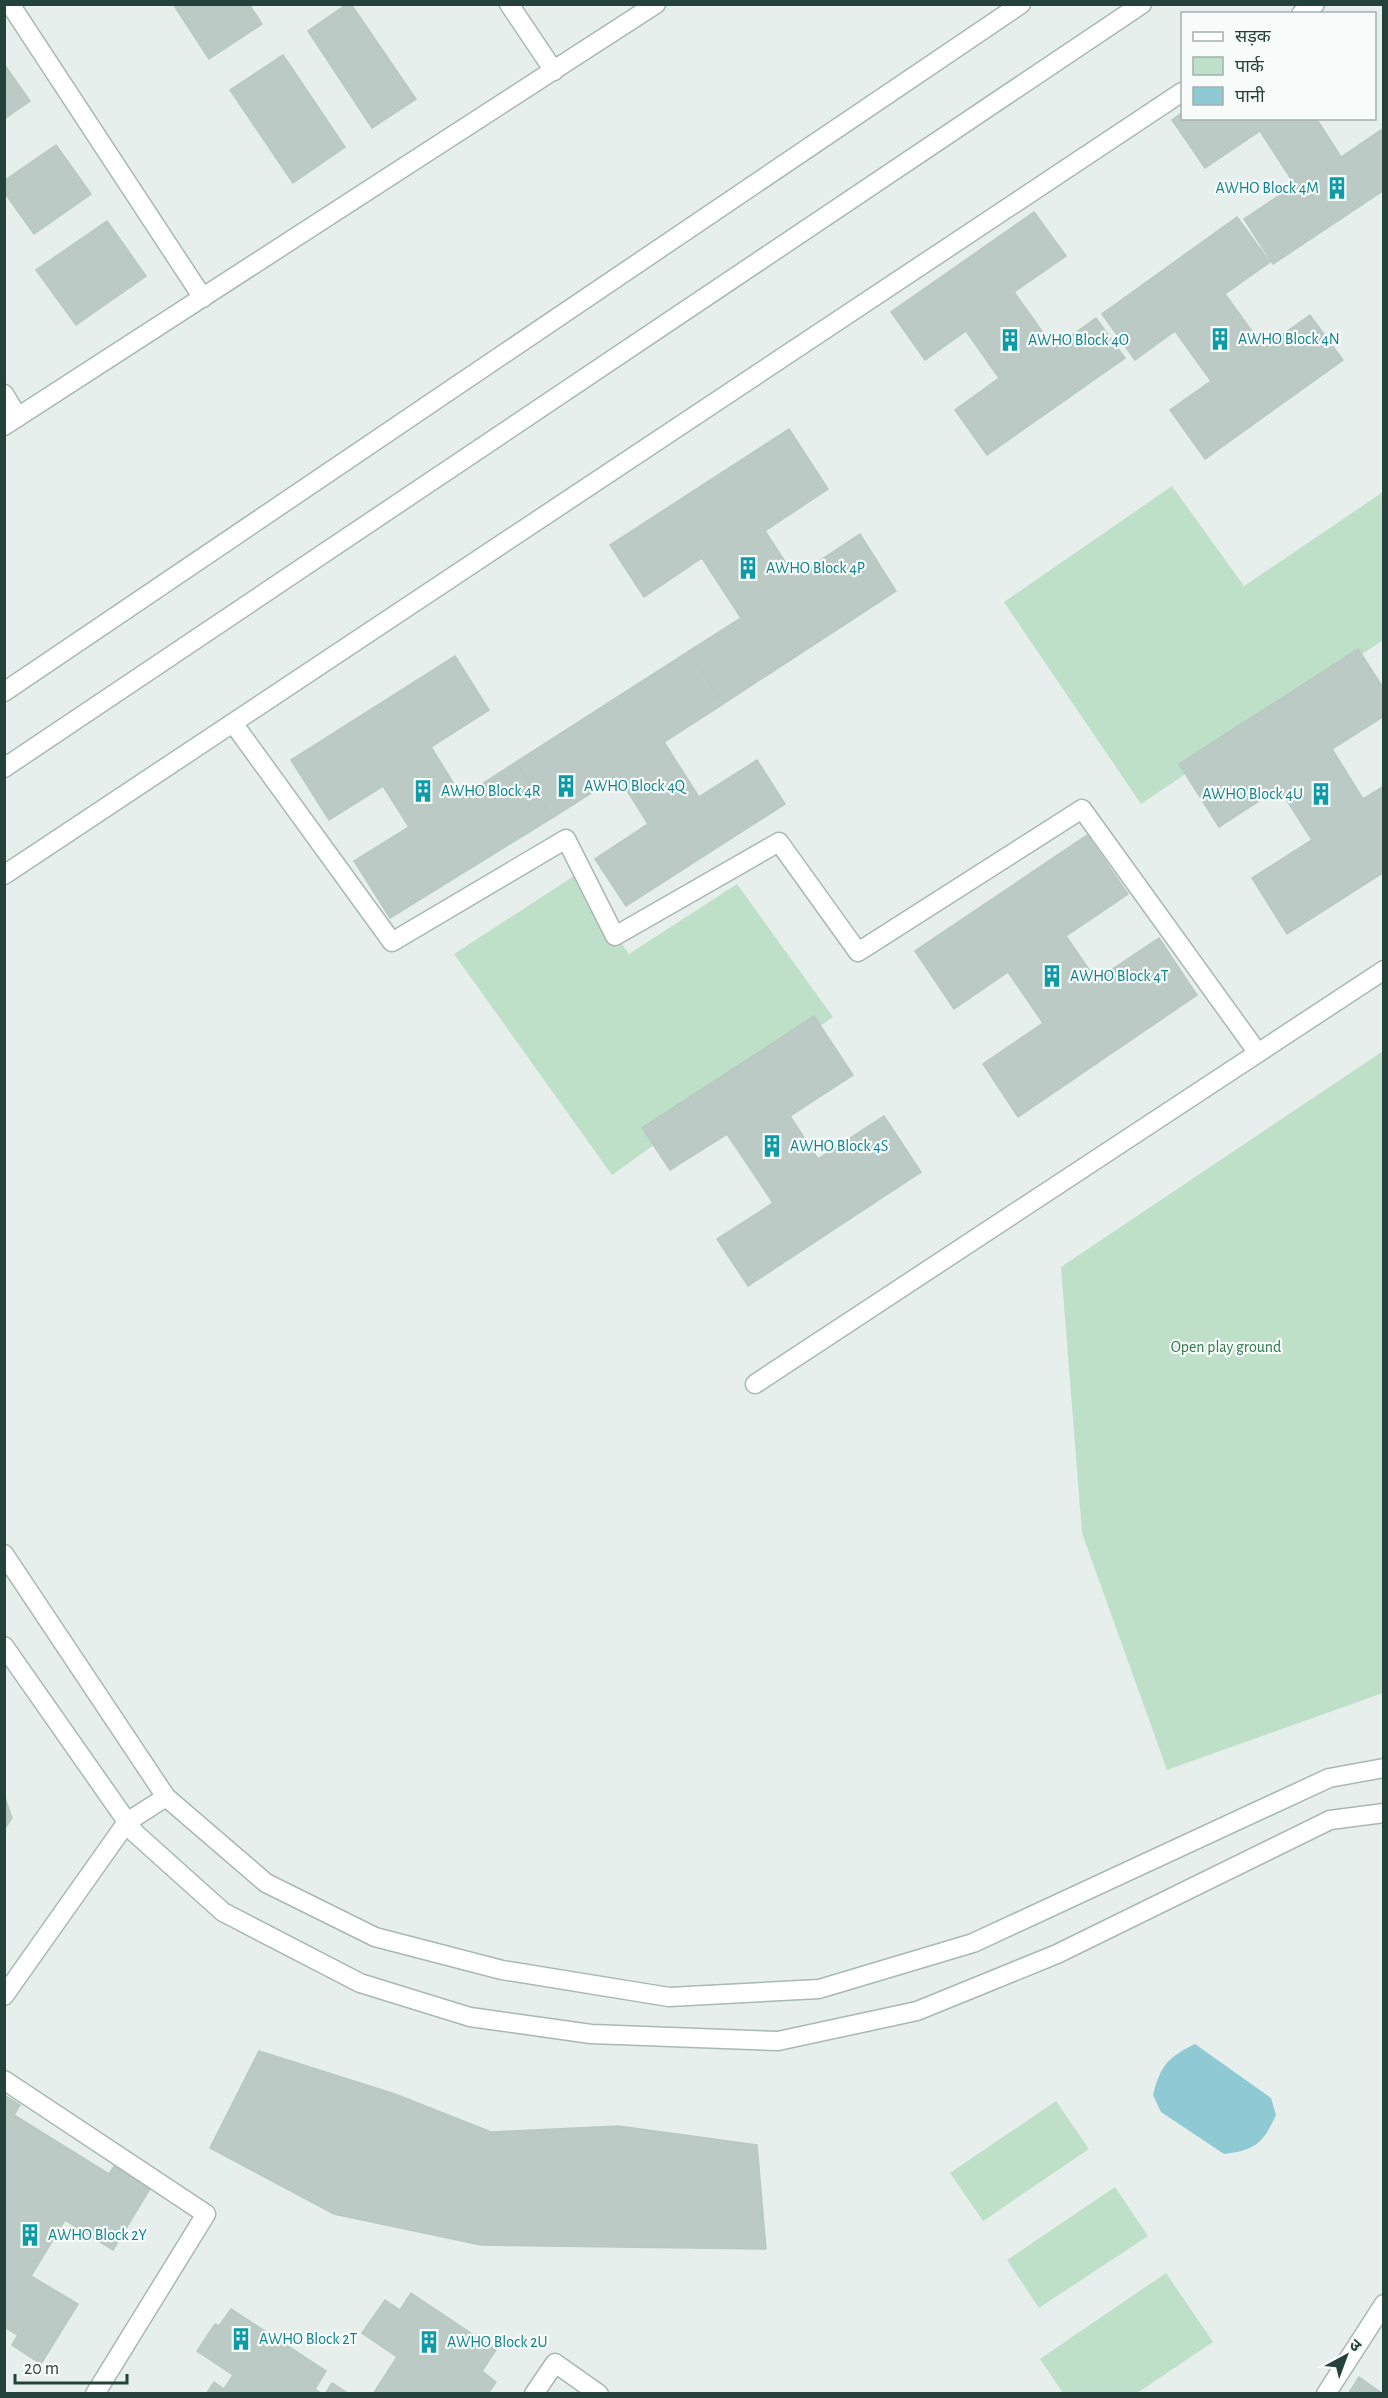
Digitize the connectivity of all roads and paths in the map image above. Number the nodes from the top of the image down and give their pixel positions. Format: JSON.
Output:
{"nodes":[{"id":1,"x":10,"y":4,"type":"edge"},
{"id":2,"x":509,"y":4,"type":"edge"},
{"id":3,"x":656,"y":4,"type":"edge"},
{"id":4,"x":1021,"y":4,"type":"edge"},
{"id":5,"x":1142,"y":4,"type":"edge"},
{"id":6,"x":554,"y":71,"type":"junction"},
{"id":7,"x":1181,"y":93,"type":"edge"},
{"id":8,"x":203,"y":298,"type":"junction"},
{"id":9,"x":4,"y":394,"type":"edge"},
{"id":10,"x":11,"y":422,"type":"edge"},
{"id":11,"x":4,"y":692,"type":"edge"},
{"id":12,"x":233,"y":723,"type":"junction"},
{"id":13,"x":4,"y":768,"type":"edge"},
{"id":14,"x":4,"y":875,"type":"edge"},
{"id":15,"x":1383,"y":970,"type":"edge"},
{"id":16,"x":1258,"y":1053,"type":"junction"},
{"id":17,"x":755,"y":1384,"type":"dead end"},
{"id":18,"x":4,"y":1554,"type":"edge"},
{"id":19,"x":4,"y":1646,"type":"edge"},
{"id":20,"x":1383,"y":1768,"type":"edge"},
{"id":21,"x":166,"y":1797,"type":"junction"},
{"id":22,"x":1383,"y":1813,"type":"edge"},
{"id":23,"x":127,"y":1822,"type":"junction"},
{"id":24,"x":4,"y":1996,"type":"edge"},
{"id":25,"x":4,"y":2080,"type":"edge"},
{"id":26,"x":1383,"y":2304,"type":"edge"},
{"id":27,"x":95,"y":2394,"type":"edge"},
{"id":28,"x":534,"y":2394,"type":"edge"},
{"id":29,"x":599,"y":2394,"type":"edge"},
{"id":30,"x":1326,"y":2394,"type":"edge"}],
"edges":[{"from":1,"to":8,"type":"street"},
{"from":2,"to":6,"type":"street"},
{"from":3,"to":6,"type":"street"},
{"from":4,"to":11,"type":"street"},
{"from":5,"to":13,"type":"street"},
{"from":6,"to":8,"type":"street"},
{"from":7,"to":12,"type":"street"},
{"from":8,"to":10,"type":"street"},
{"from":9,"to":10,"type":"street"},
{"from":12,"to":14,"type":"street"},
{"from":12,"to":16,"type":"street"},
{"from":15,"to":16,"type":"street"},
{"from":16,"to":17,"type":"street"},
{"from":18,"to":21,"type":"street"},
{"from":19,"to":23,"type":"street"},
{"from":20,"to":21,"type":"street"},
{"from":21,"to":23,"type":"street"},
{"from":22,"to":23,"type":"street"},
{"from":23,"to":24,"type":"street"},
{"from":25,"to":27,"type":"street"},
{"from":26,"to":30,"type":"street"},
{"from":28,"to":29,"type":"street"}]}
